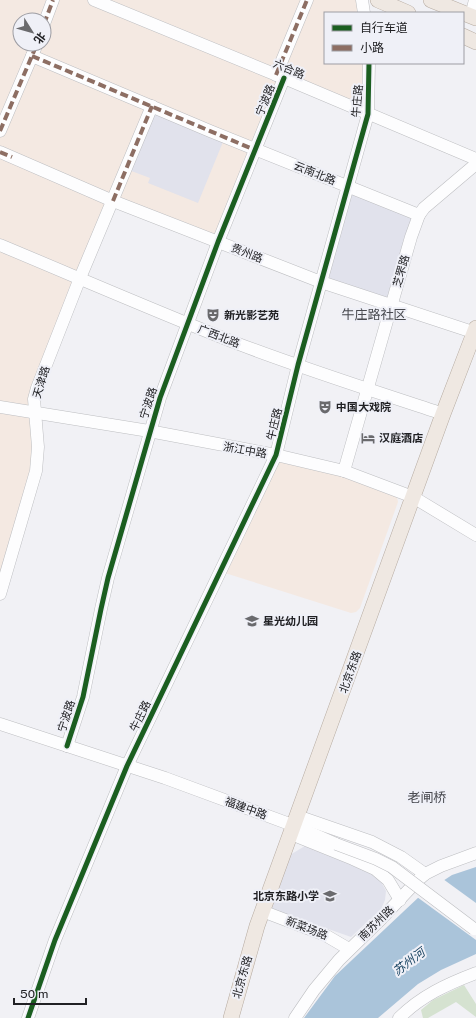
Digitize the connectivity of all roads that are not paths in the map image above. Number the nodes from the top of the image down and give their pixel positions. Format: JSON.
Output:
{"nodes":[{"id":1,"x":53,"y":0,"type":"edge"},
{"id":2,"x":94,"y":0,"type":"edge"},
{"id":3,"x":307,"y":0,"type":"edge"},
{"id":4,"x":362,"y":0,"type":"edge"},
{"id":5,"x":378,"y":0,"type":"edge"},
{"id":6,"x":431,"y":0,"type":"edge"},
{"id":7,"x":474,"y":0,"type":"edge"},
{"id":8,"x":48,"y":12,"type":"edge"},
{"id":9,"x":364,"y":12,"type":"edge"},
{"id":10,"x":406,"y":12,"type":"edge"},
{"id":11,"x":461,"y":12,"type":"edge"},
{"id":12,"x":464,"y":13,"type":"edge"},
{"id":13,"x":474,"y":17,"type":"edge"},
{"id":14,"x":464,"y":36,"type":"edge"},
{"id":15,"x":476,"y":42,"type":"edge"},
{"id":16,"x":34,"y":52,"type":"edge"},
{"id":17,"x":32,"y":56,"type":"junction"},
{"id":18,"x":369,"y":64,"type":"edge"},
{"id":19,"x":280,"y":76,"type":"junction"},
{"id":20,"x":152,"y":106,"type":"junction"},
{"id":21,"x":368,"y":114,"type":"junction"},
{"id":22,"x":0,"y":131,"type":"edge"},
{"id":23,"x":255,"y":150,"type":"junction"},
{"id":24,"x":0,"y":152,"type":"edge"},
{"id":25,"x":476,"y":159,"type":"edge"},
{"id":26,"x":476,"y":164,"type":"edge"},
{"id":27,"x":348,"y":186,"type":"junction"},
{"id":28,"x":113,"y":200,"type":"junction"},
{"id":29,"x":419,"y":215,"type":"junction"},
{"id":30,"x":218,"y":242,"type":"junction"},
{"id":31,"x":0,"y":245,"type":"edge"},
{"id":32,"x":80,"y":278,"type":"junction"},
{"id":33,"x":321,"y":282,"type":"junction"},
{"id":34,"x":391,"y":306,"type":"junction"},
{"id":35,"x":187,"y":324,"type":"junction"},
{"id":36,"x":475,"y":331,"type":"edge"},
{"id":37,"x":298,"y":365,"type":"junction"},
{"id":38,"x":367,"y":389,"type":"junction"},
{"id":39,"x":0,"y":407,"type":"edge"},
{"id":40,"x":36,"y":413,"type":"junction"},
{"id":41,"x":443,"y":414,"type":"junction"},
{"id":42,"x":149,"y":431,"type":"junction"},
{"id":43,"x":276,"y":455,"type":"junction"},
{"id":44,"x":344,"y":471,"type":"junction"},
{"id":45,"x":413,"y":497,"type":"junction"},
{"id":46,"x":476,"y":535,"type":"edge"},
{"id":47,"x":0,"y":594,"type":"edge"},
{"id":48,"x":0,"y":724,"type":"edge"},
{"id":49,"x":67,"y":746,"type":"junction"},
{"id":50,"x":127,"y":766,"type":"junction"},
{"id":51,"x":296,"y":823,"type":"junction"},
{"id":52,"x":476,"y":853,"type":"edge"},
{"id":53,"x":425,"y":874,"type":"junction"},
{"id":54,"x":400,"y":900,"type":"junction"},
{"id":55,"x":262,"y":912,"type":"junction"},
{"id":56,"x":475,"y":930,"type":"edge"},
{"id":57,"x":349,"y":950,"type":"junction"},
{"id":58,"x":476,"y":973,"type":"edge"},
{"id":59,"x":28,"y":1018,"type":"edge"},
{"id":60,"x":231,"y":1018,"type":"edge"},
{"id":61,"x":295,"y":1018,"type":"edge"},
{"id":62,"x":399,"y":1018,"type":"edge"}],
"edges":[{"from":1,"to":8,"type":"street"},
{"from":2,"to":19,"type":"street","name":"六合路"},
{"from":3,"to":19,"type":"street","name":"宁波路"},
{"from":4,"to":9,"type":"street"},
{"from":5,"to":10,"type":"main road"},
{"from":6,"to":11,"type":"main road"},
{"from":7,"to":13,"type":"street"},
{"from":12,"to":13,"type":"main road"},
{"from":14,"to":15,"type":"main road"},
{"from":16,"to":17,"type":"street"},
{"from":17,"to":20,"type":"street","name":"云南北路"},
{"from":17,"to":22,"type":"street"},
{"from":18,"to":21,"type":"street","name":"牛庄路"},
{"from":19,"to":21,"type":"street","name":"六合路"},
{"from":19,"to":23,"type":"street","name":"宁波路"},
{"from":20,"to":23,"type":"street","name":"云南北路"},
{"from":20,"to":28,"type":"street","name":"天津路"},
{"from":21,"to":25,"type":"street","name":"六合路"},
{"from":21,"to":27,"type":"street","name":"牛庄路"},
{"from":23,"to":27,"type":"street","name":"云南北路"},
{"from":23,"to":30,"type":"street","name":"宁波路"},
{"from":24,"to":28,"type":"street","name":"贵州路"},
{"from":26,"to":29,"type":"street","name":"芝罘路"},
{"from":27,"to":29,"type":"street","name":"云南北路"},
{"from":27,"to":33,"type":"street","name":"牛庄路"},
{"from":28,"to":30,"type":"street","name":"贵州路"},
{"from":28,"to":32,"type":"street","name":"天津路"},
{"from":29,"to":34,"type":"street","name":"芝罘路"},
{"from":30,"to":33,"type":"street","name":"贵州路"},
{"from":30,"to":35,"type":"street","name":"宁波路"},
{"from":31,"to":32,"type":"street","name":"广西北路"},
{"from":32,"to":35,"type":"street","name":"广西北路"},
{"from":32,"to":40,"type":"street","name":"天津路"},
{"from":33,"to":34,"type":"street","name":"贵州路"},
{"from":33,"to":37,"type":"street","name":"牛庄路"},
{"from":34,"to":36,"type":"street","name":"贵州路"},
{"from":34,"to":38,"type":"street","name":"芝罘路"},
{"from":35,"to":37,"type":"street","name":"广西北路"},
{"from":35,"to":42,"type":"street","name":"宁波路"},
{"from":36,"to":41,"type":"main road","name":"北京东路"},
{"from":37,"to":38,"type":"street","name":"广西北路"},
{"from":37,"to":43,"type":"street","name":"牛庄路"},
{"from":38,"to":41,"type":"street","name":"广西北路"},
{"from":38,"to":44,"type":"street","name":"芝罘路"},
{"from":39,"to":40,"type":"street","name":"浙江中路"},
{"from":40,"to":42,"type":"street","name":"浙江中路"},
{"from":40,"to":47,"type":"street","name":"天津路"},
{"from":41,"to":45,"type":"main road","name":"北京东路"},
{"from":42,"to":43,"type":"street","name":"浙江中路"},
{"from":42,"to":49,"type":"street","name":"宁波路"},
{"from":43,"to":44,"type":"street","name":"浙江中路"},
{"from":43,"to":50,"type":"street","name":"牛庄路"},
{"from":44,"to":45,"type":"street","name":"浙江中路"},
{"from":45,"to":46,"type":"street","name":"浙江中路"},
{"from":45,"to":51,"type":"main road","name":"北京东路"},
{"from":48,"to":49,"type":"street","name":"福建中路"},
{"from":49,"to":50,"type":"street","name":"福建中路"},
{"from":50,"to":51,"type":"street","name":"福建中路"},
{"from":50,"to":59,"type":"street"},
{"from":51,"to":53,"type":"street","name":"福建中路"},
{"from":51,"to":54,"type":"street","name":"福建中路"},
{"from":51,"to":55,"type":"main road","name":"北京东路"},
{"from":51,"to":56,"type":"street","name":"福建中路","bridge":true},
{"from":52,"to":53,"type":"street","name":"南苏州路"},
{"from":53,"to":54,"type":"street","name":"南苏州路"},
{"from":54,"to":57,"type":"street","name":"南苏州路"},
{"from":55,"to":57,"type":"street","name":"新菜场路"},
{"from":55,"to":60,"type":"main road","name":"北京东路"},
{"from":57,"to":61,"type":"street","name":"南苏州路"},
{"from":58,"to":62,"type":"street"}]}
